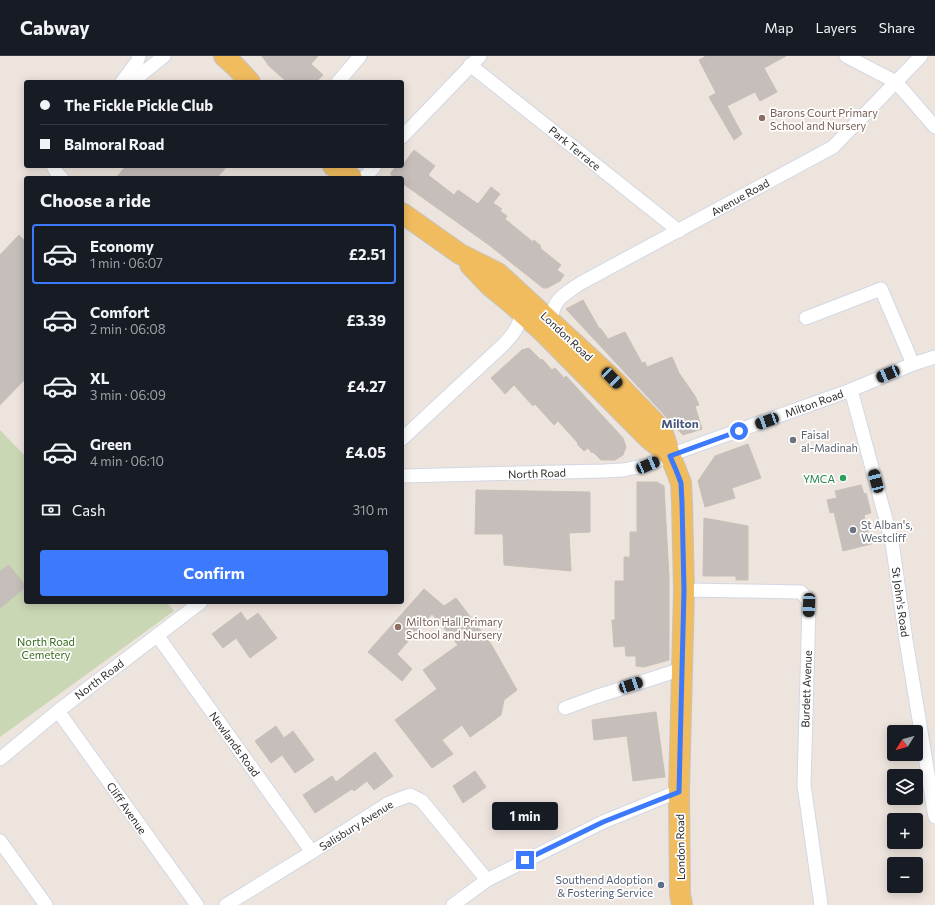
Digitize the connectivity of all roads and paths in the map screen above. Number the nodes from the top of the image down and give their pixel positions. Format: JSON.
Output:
{"nodes":[{"id":1,"x":139,"y":56,"type":"edge"},
{"id":2,"x":164,"y":56,"type":"edge"},
{"id":3,"x":224,"y":56,"type":"edge"},
{"id":4,"x":243,"y":56,"type":"edge"},
{"id":5,"x":360,"y":56,"type":"edge"},
{"id":6,"x":846,"y":56,"type":"edge"},
{"id":7,"x":921,"y":56,"type":"edge"},
{"id":8,"x":475,"y":60,"type":"edge"},
{"id":9,"x":124,"y":80,"type":"edge"},
{"id":10,"x":134,"y":80,"type":"edge"},
{"id":11,"x":248,"y":80,"type":"edge"},
{"id":12,"x":262,"y":80,"type":"edge"},
{"id":13,"x":340,"y":80,"type":"edge"},
{"id":14,"x":896,"y":82,"type":"junction"},
{"id":15,"x":935,"y":128,"type":"edge"},
{"id":16,"x":404,"y":135,"type":"edge"},
{"id":17,"x":373,"y":168,"type":"edge"},
{"id":18,"x":366,"y":176,"type":"edge"},
{"id":19,"x":404,"y":214,"type":"edge"},
{"id":20,"x":679,"y":231,"type":"junction"},
{"id":21,"x":460,"y":254,"type":"junction"},
{"id":22,"x":520,"y":312,"type":"junction"},
{"id":23,"x":806,"y":318,"type":"dead end"},
{"id":24,"x":552,"y":321,"type":"junction"},
{"id":25,"x":935,"y":357,"type":"edge"},
{"id":26,"x":913,"y":364,"type":"junction"},
{"id":27,"x":851,"y":390,"type":"junction"},
{"id":28,"x":404,"y":437,"type":"edge"},
{"id":29,"x":670,"y":456,"type":"junction"},
{"id":30,"x":404,"y":476,"type":"edge"},
{"id":31,"x":684,"y":590,"type":"junction"},
{"id":32,"x":198,"y":604,"type":"edge"},
{"id":33,"x":157,"y":635,"type":"junction"},
{"id":34,"x":682,"y":669,"type":"junction"},
{"id":35,"x":565,"y":708,"type":"dead end"},
{"id":36,"x":58,"y":711,"type":"junction"},
{"id":37,"x":0,"y":759,"type":"edge"},
{"id":38,"x":679,"y":792,"type":"junction"},
{"id":39,"x":935,"y":817,"type":"edge"},
{"id":40,"x":0,"y":841,"type":"edge"},
{"id":41,"x":312,"y":852,"type":"junction"},
{"id":42,"x":486,"y":880,"type":"junction"},
{"id":43,"x":46,"y":905,"type":"edge"},
{"id":44,"x":196,"y":905,"type":"edge"},
{"id":45,"x":226,"y":905,"type":"edge"},
{"id":46,"x":453,"y":905,"type":"edge"},
{"id":47,"x":682,"y":905,"type":"edge"},
{"id":48,"x":821,"y":905,"type":"edge"}],
"edges":[{"from":1,"to":9,"type":"street"},
{"from":2,"to":10,"type":"street"},
{"from":3,"to":11,"type":"main road"},
{"from":4,"to":12,"type":"main road"},
{"from":5,"to":13,"type":"street"},
{"from":6,"to":14,"type":"street"},
{"from":7,"to":14,"type":"street","name":"Avenue Road"},
{"from":8,"to":16,"type":"street"},
{"from":8,"to":20,"type":"street","name":"Park Terrace"},
{"from":14,"to":15,"type":"street"},
{"from":14,"to":20,"type":"street","name":"Avenue Road"},
{"from":17,"to":18,"type":"street"},
{"from":19,"to":21,"type":"main road","name":"London Road"},
{"from":20,"to":24,"type":"street","name":"Avenue Road"},
{"from":21,"to":22,"type":"main road","name":"London Road"},
{"from":21,"to":24,"type":"main road","name":"London Road"},
{"from":22,"to":28,"type":"street"},
{"from":22,"to":29,"type":"main road","name":"London Road"},
{"from":23,"to":26,"type":"street"},
{"from":24,"to":29,"type":"main road","name":"London Road"},
{"from":25,"to":26,"type":"street","name":"Milton Road"},
{"from":26,"to":27,"type":"street","name":"Milton Road"},
{"from":27,"to":29,"type":"street","name":"Milton Road"},
{"from":27,"to":39,"type":"street","name":"St John's Road"},
{"from":29,"to":30,"type":"street","name":"North Road"},
{"from":29,"to":31,"type":"main road","name":"London Road"},
{"from":31,"to":34,"type":"main road","name":"London Road"},
{"from":31,"to":48,"type":"street","name":"Burdett Avenue"},
{"from":32,"to":33,"type":"street","name":"North Road"},
{"from":33,"to":36,"type":"street","name":"North Road"},
{"from":33,"to":41,"type":"street","name":"Newlands Road"},
{"from":34,"to":35,"type":"street"},
{"from":34,"to":38,"type":"main road","name":"London Road"},
{"from":36,"to":37,"type":"street","name":"North Road"},
{"from":36,"to":44,"type":"street","name":"Cliff Avenue"},
{"from":38,"to":42,"type":"street"},
{"from":38,"to":47,"type":"main road","name":"London Road"},
{"from":40,"to":43,"type":"street"},
{"from":41,"to":42,"type":"street","name":"Salisbury Avenue"},
{"from":41,"to":45,"type":"street","name":"Salisbury Avenue"},
{"from":42,"to":46,"type":"street"}]}
